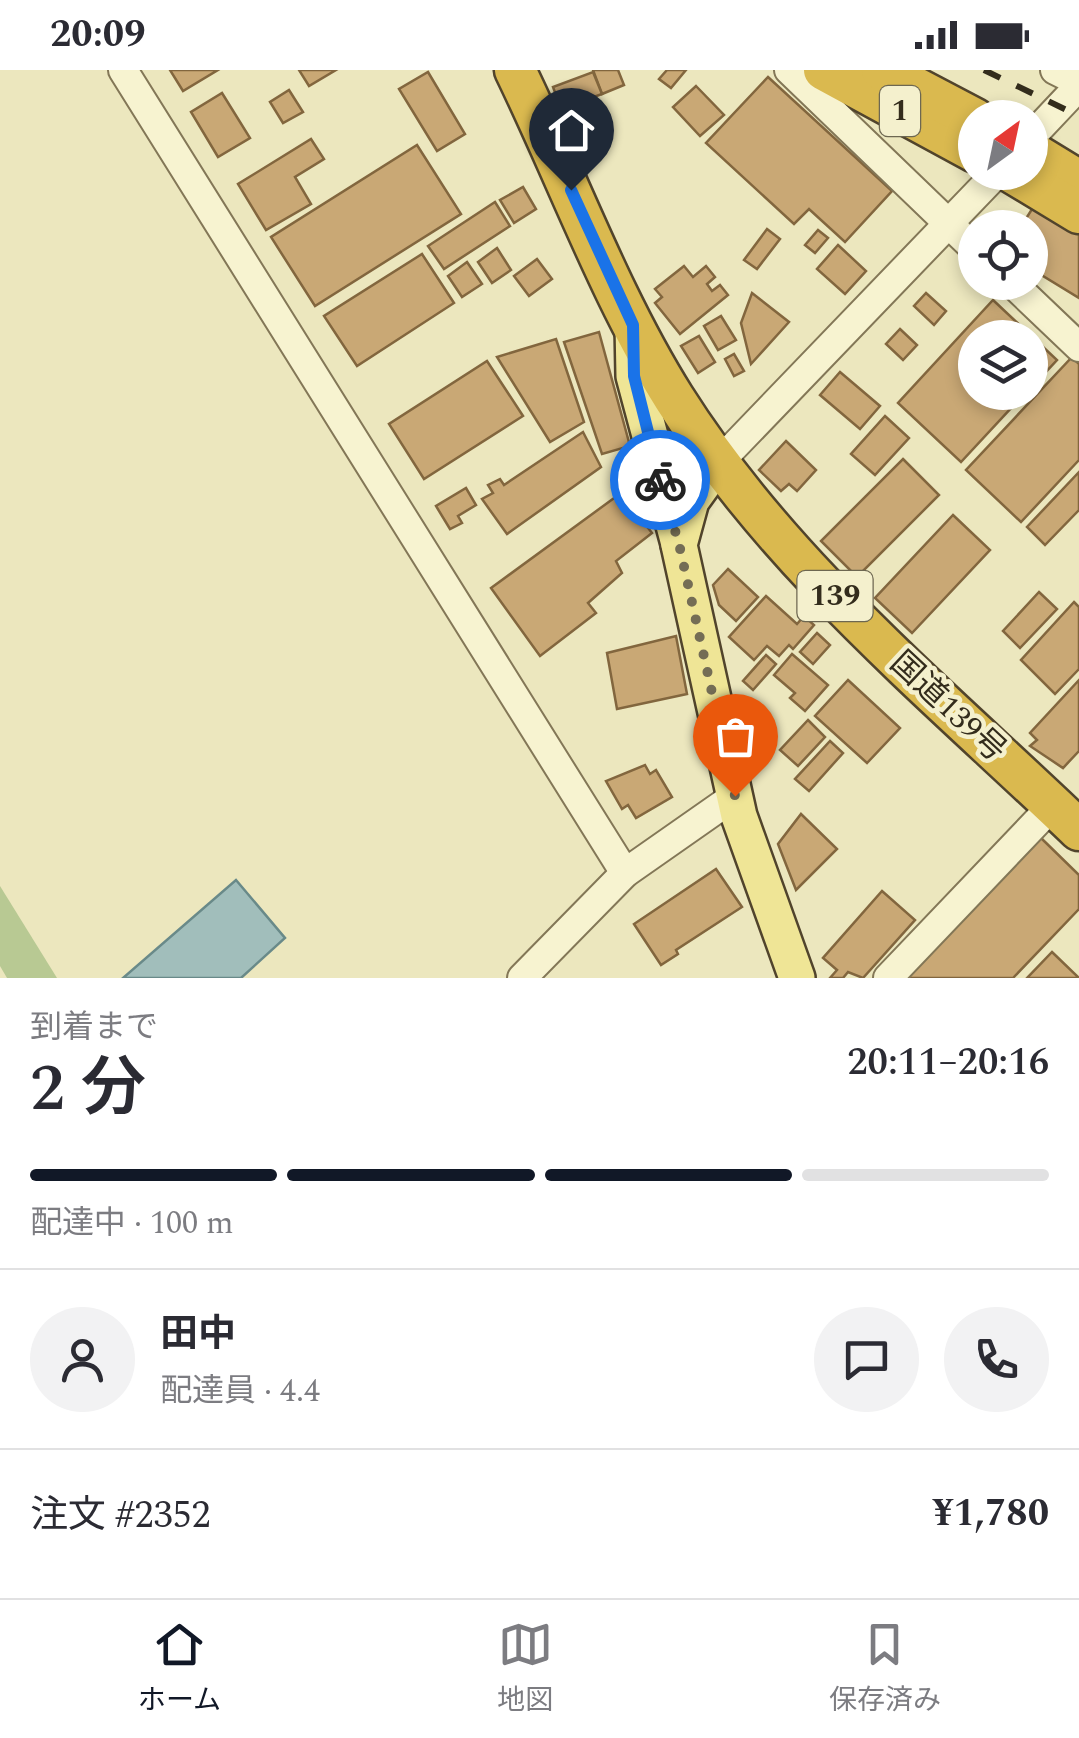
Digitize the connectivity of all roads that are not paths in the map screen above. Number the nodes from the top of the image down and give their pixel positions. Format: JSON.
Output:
{"nodes":[{"id":1,"x":123,"y":70,"type":"edge"},
{"id":2,"x":515,"y":70,"type":"edge"},
{"id":3,"x":789,"y":70,"type":"edge"},
{"id":4,"x":824,"y":70,"type":"edge"},
{"id":5,"x":882,"y":70,"type":"edge"},
{"id":6,"x":1055,"y":70,"type":"edge"},
{"id":7,"x":1079,"y":84,"type":"edge"},
{"id":8,"x":958,"y":111,"type":"edge"},
{"id":9,"x":1048,"y":118,"type":"edge"},
{"id":10,"x":958,"y":143,"type":"edge"},
{"id":11,"x":1048,"y":161,"type":"edge"},
{"id":12,"x":1079,"y":180,"type":"edge"},
{"id":13,"x":981,"y":190,"type":"edge"},
{"id":14,"x":1041,"y":190,"type":"edge"},
{"id":15,"x":1079,"y":213,"type":"edge"},
{"id":16,"x":949,"y":224,"type":"junction"},
{"id":17,"x":958,"y":232,"type":"edge"},
{"id":18,"x":1030,"y":300,"type":"edge"},
{"id":19,"x":633,"y":325,"type":"junction"},
{"id":20,"x":1079,"y":347,"type":"edge"},
{"id":21,"x":719,"y":462,"type":"junction"},
{"id":22,"x":679,"y":544,"type":"junction"},
{"id":23,"x":735,"y":796,"type":"junction"},
{"id":24,"x":1066,"y":818,"type":"edge"},
{"id":25,"x":625,"y":873,"type":"junction"},
{"id":26,"x":522,"y":978,"type":"edge"},
{"id":27,"x":797,"y":978,"type":"edge"},
{"id":28,"x":888,"y":978,"type":"edge"}],
"edges":[{"from":1,"to":25,"type":"street"},
{"from":2,"to":19,"type":"highway","name":"国道139号","number":"139"},
{"from":3,"to":16,"type":"street"},
{"from":4,"to":10,"type":"highway","number":"1"},
{"from":5,"to":8,"type":"highway","number":"1"},
{"from":6,"to":7,"type":"street"},
{"from":7,"to":9,"type":"street"},
{"from":11,"to":12,"type":"highway"},
{"from":13,"to":16,"type":"street"},
{"from":14,"to":15,"type":"highway"},
{"from":16,"to":17,"type":"street"},
{"from":16,"to":21,"type":"street"},
{"from":18,"to":20,"type":"street"},
{"from":19,"to":21,"type":"highway","name":"国道139号","number":"139"},
{"from":19,"to":22,"type":"main road"},
{"from":21,"to":22,"type":"main road"},
{"from":21,"to":24,"type":"highway","name":"国道139号","number":"139"},
{"from":22,"to":23,"type":"main road"},
{"from":23,"to":25,"type":"street"},
{"from":23,"to":27,"type":"main road"},
{"from":24,"to":28,"type":"street"},
{"from":25,"to":26,"type":"street"}]}
